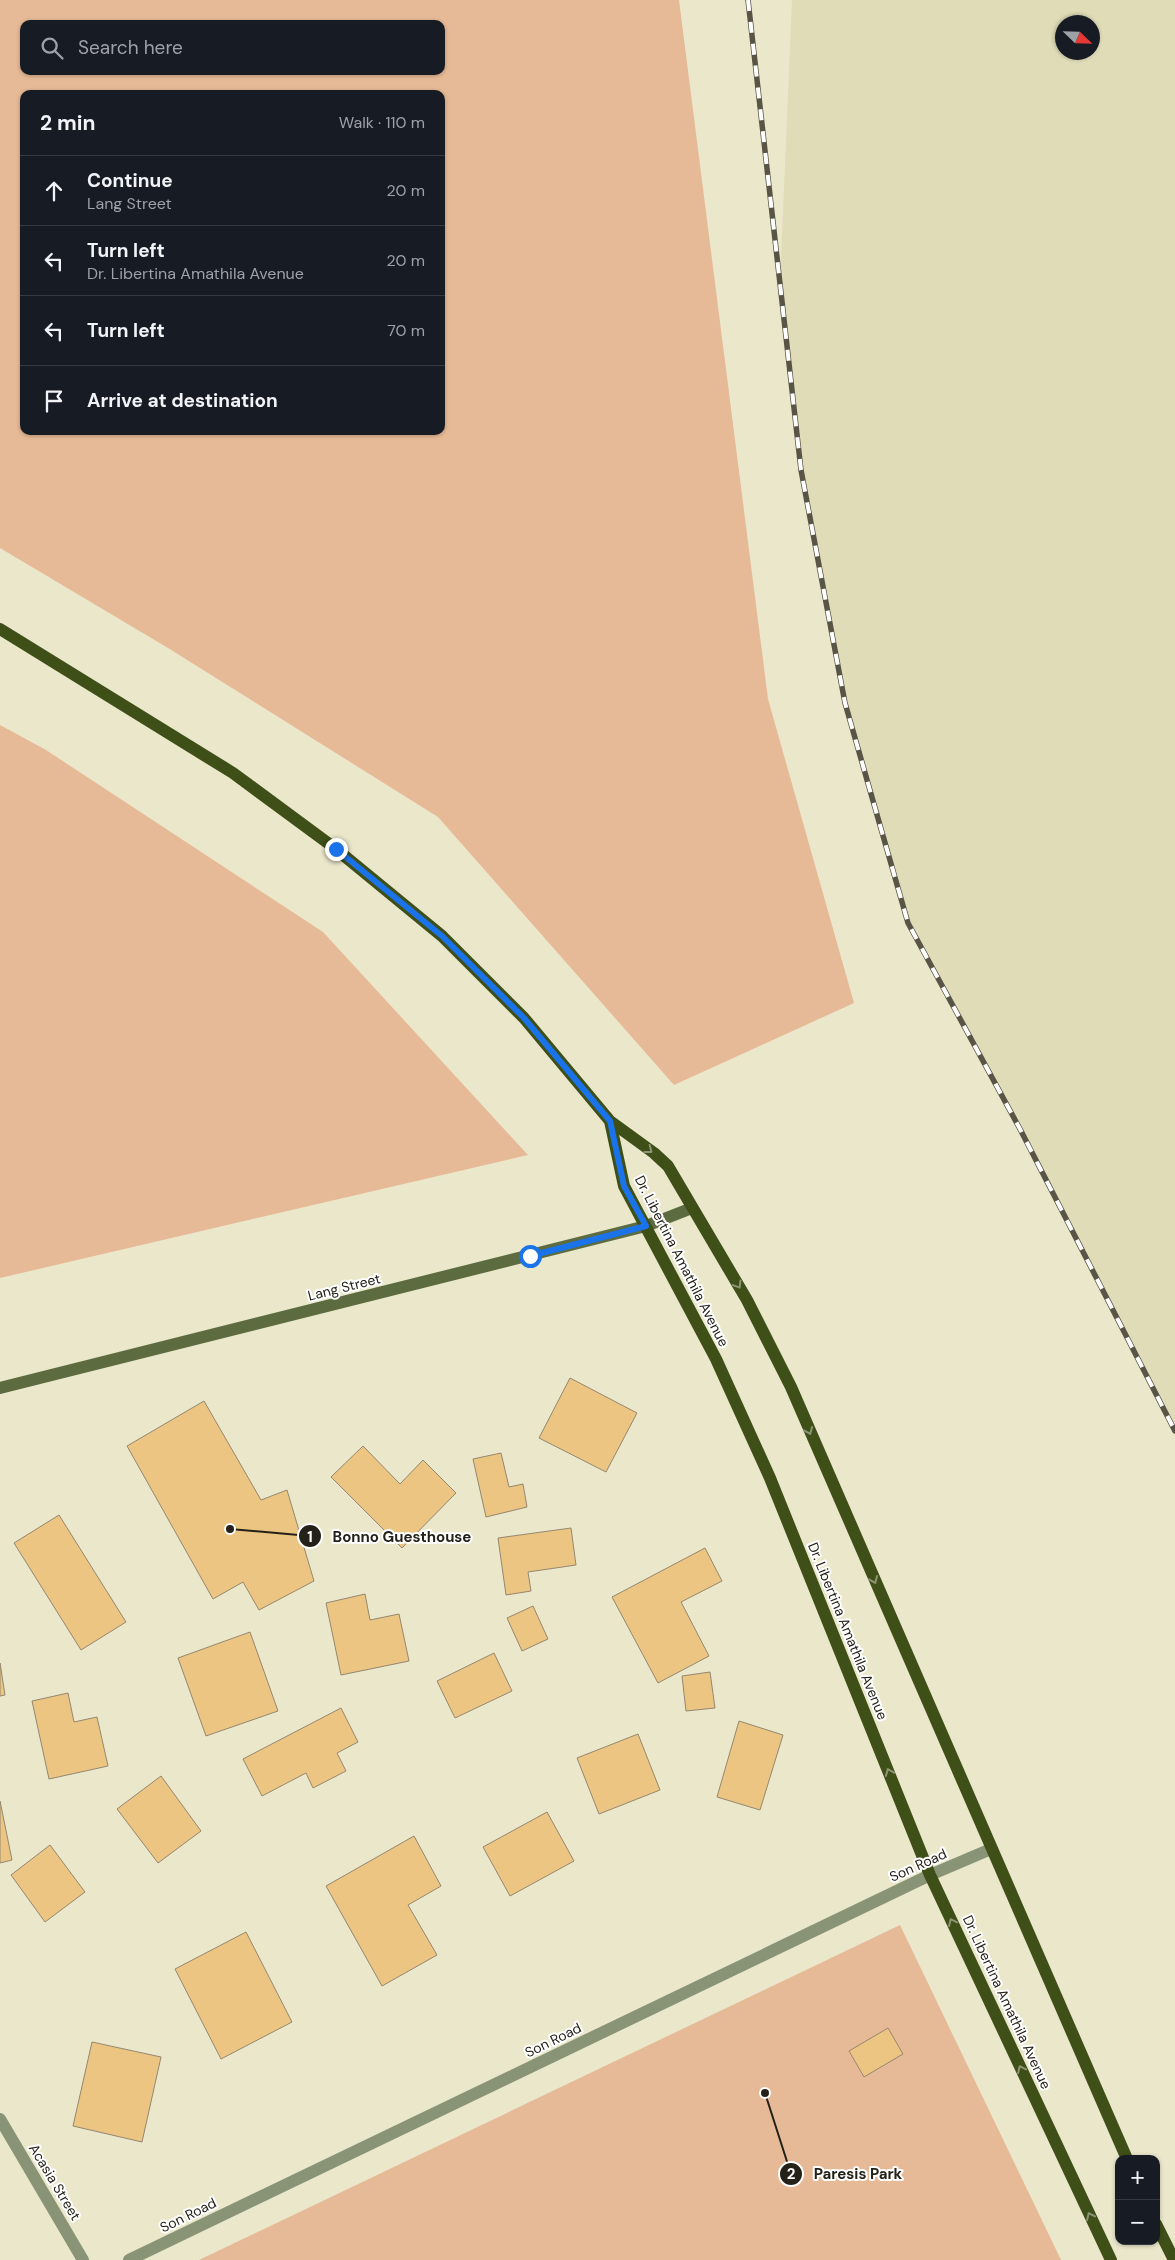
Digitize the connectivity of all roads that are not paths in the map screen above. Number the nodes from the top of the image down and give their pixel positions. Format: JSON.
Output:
{"nodes":[{"id":1,"x":0,"y":629,"type":"edge"},
{"id":2,"x":610,"y":1121,"type":"junction"},
{"id":3,"x":692,"y":1208,"type":"junction"},
{"id":4,"x":646,"y":1226,"type":"junction"},
{"id":5,"x":0,"y":1388,"type":"edge"},
{"id":6,"x":991,"y":1850,"type":"junction"},
{"id":7,"x":930,"y":1875,"type":"junction"},
{"id":8,"x":0,"y":2119,"type":"edge"},
{"id":9,"x":1125,"y":2155,"type":"edge"},
{"id":10,"x":1160,"y":2232,"type":"edge"},
{"id":11,"x":83,"y":2260,"type":"edge"},
{"id":12,"x":129,"y":2260,"type":"edge"},
{"id":13,"x":1111,"y":2260,"type":"edge"},
{"id":14,"x":1174,"y":2260,"type":"edge"}],
"edges":[{"from":1,"to":2,"type":"main road"},
{"from":2,"to":3,"type":"main road","name":"Dr. Libertina Amathila Avenue","one_way":true},
{"from":2,"to":4,"type":"main road","name":"Dr. Libertina Amathila Avenue"},
{"from":3,"to":4,"type":"street","name":"Lang Street"},
{"from":3,"to":6,"type":"main road","name":"Dr. Libertina Amathila Avenue","one_way":true},
{"from":4,"to":5,"type":"street","name":"Lang Street"},
{"from":7,"to":4,"type":"main road","name":"Dr. Libertina Amathila Avenue","one_way":true},
{"from":6,"to":7,"type":"street","name":"Son Road"},
{"from":6,"to":9,"type":"main road","name":"Dr. Libertina Amathila Avenue"},
{"from":7,"to":12,"type":"street","name":"Son Road"},
{"from":13,"to":7,"type":"main road","name":"Dr. Libertina Amathila Avenue","one_way":true},
{"from":8,"to":11,"type":"street","name":"Acasia Street"},
{"from":10,"to":14,"type":"main road"}]}
